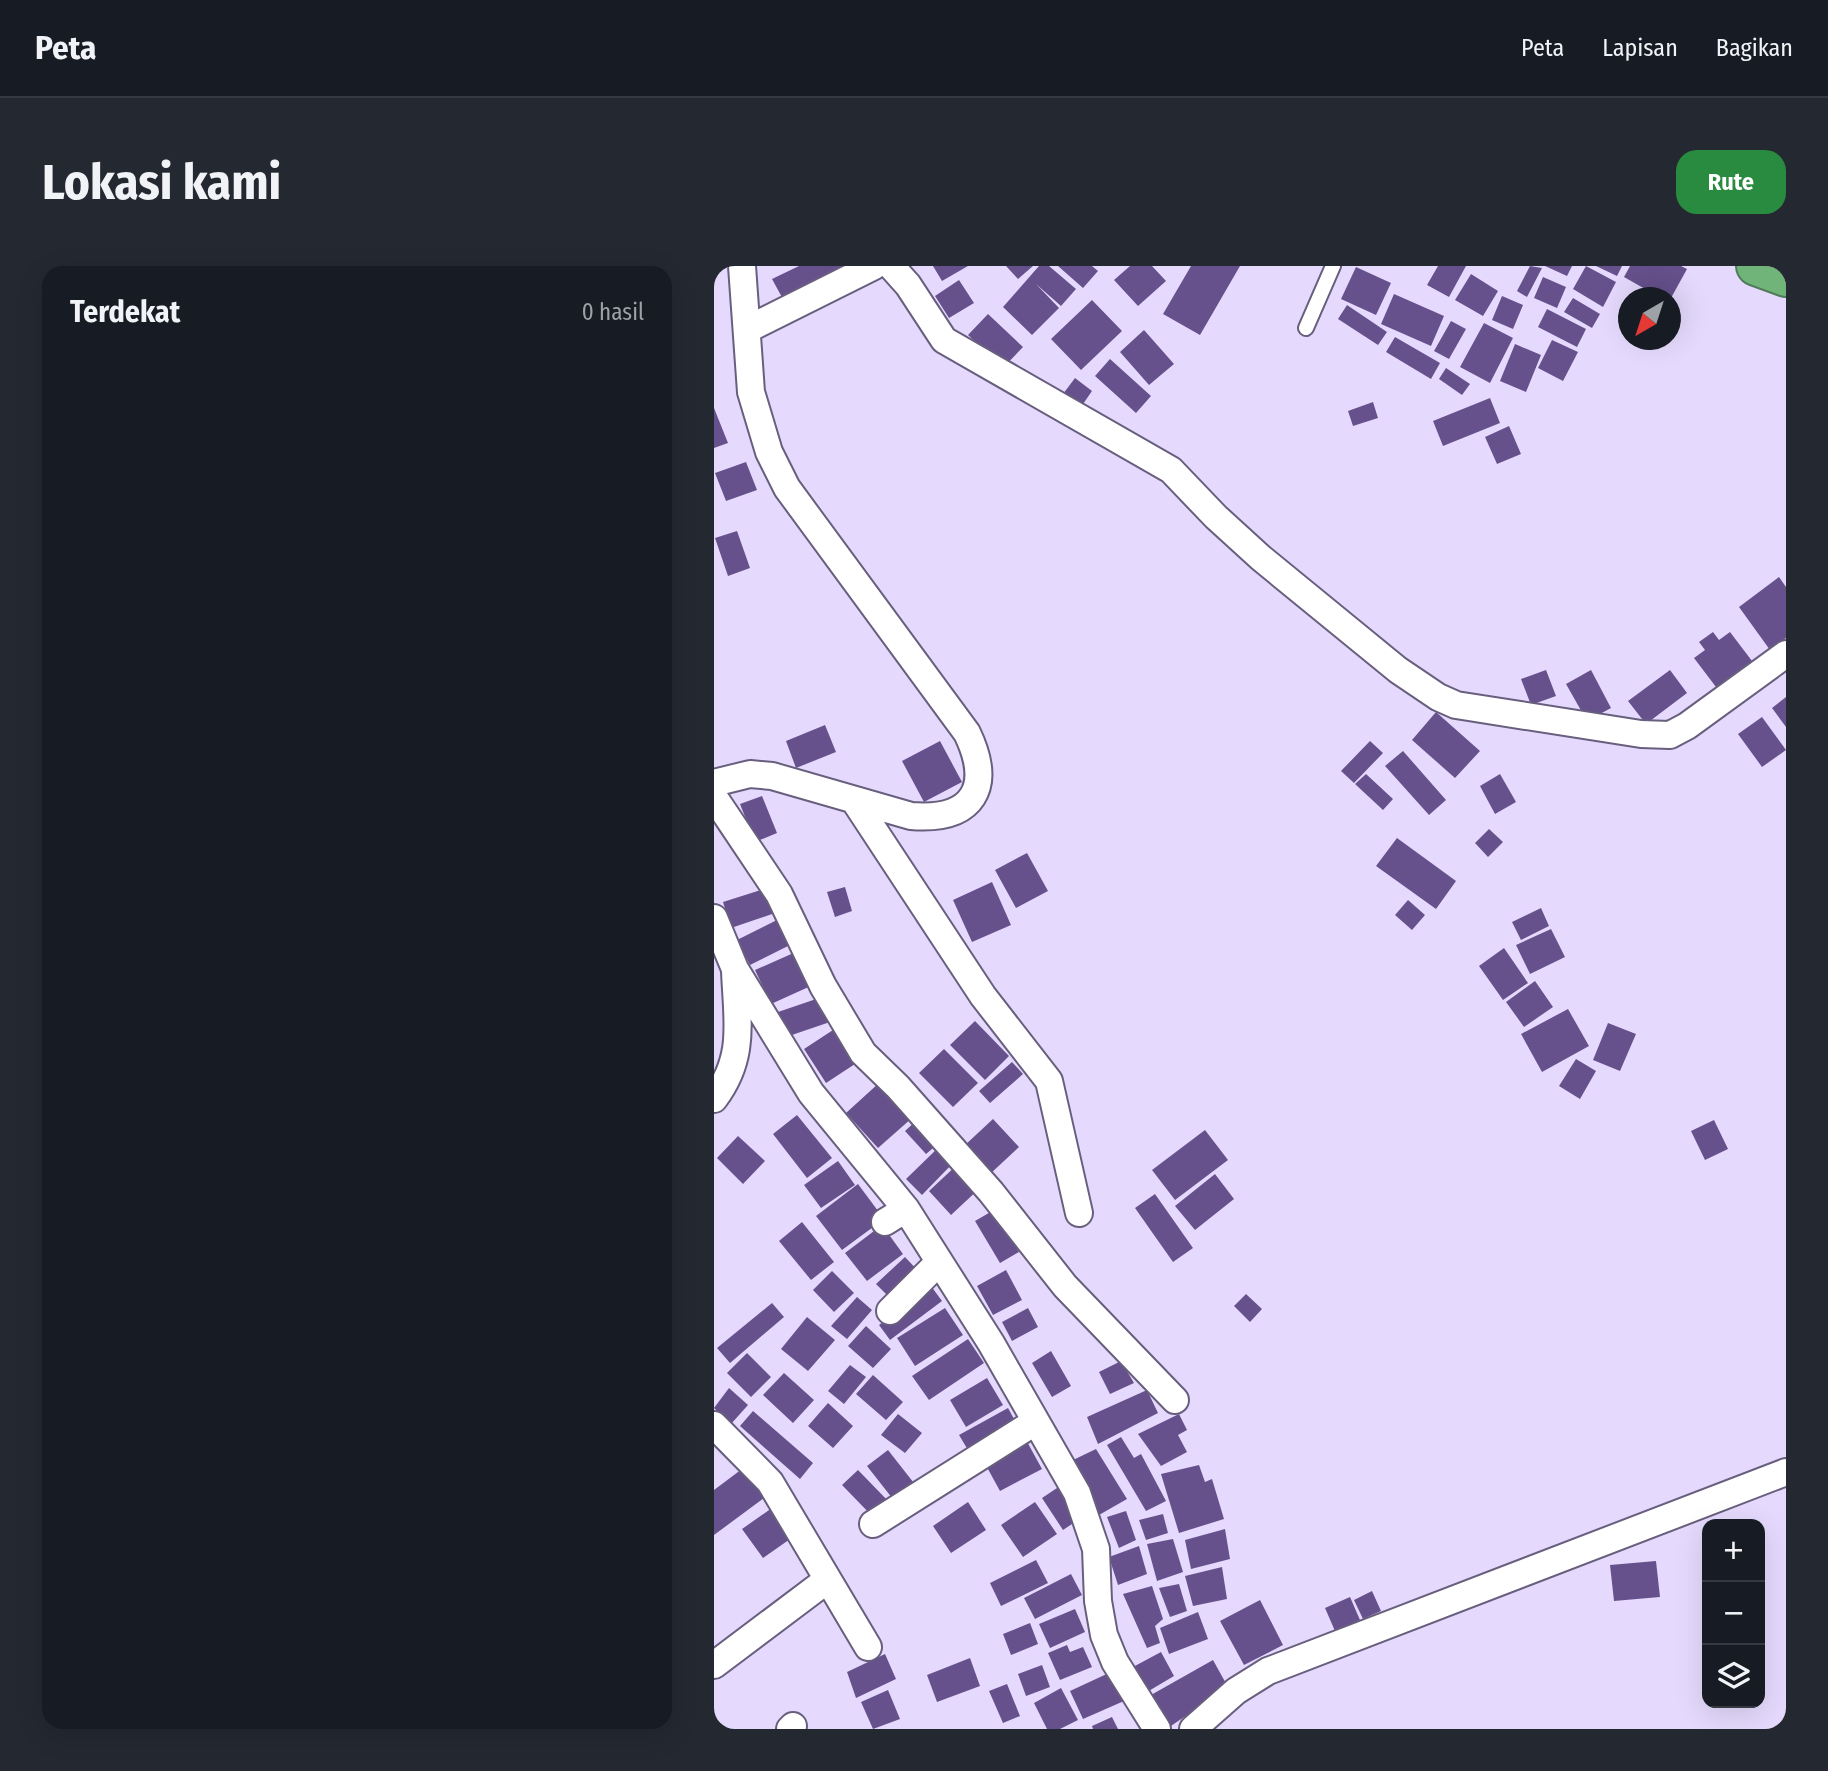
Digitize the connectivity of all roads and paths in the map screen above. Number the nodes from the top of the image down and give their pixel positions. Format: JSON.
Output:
{"nodes":[{"id":1,"x":742,"y":266,"type":"edge"},
{"id":2,"x":874,"y":266,"type":"edge"},
{"id":3,"x":891,"y":266,"type":"edge"},
{"id":4,"x":1333,"y":266,"type":"edge"},
{"id":5,"x":1756,"y":266,"type":"edge"},
{"id":6,"x":1786,"y":277,"type":"edge"},
{"id":7,"x":1306,"y":328,"type":"dead end"},
{"id":8,"x":748,"y":329,"type":"junction"},
{"id":9,"x":1786,"y":654,"type":"edge"},
{"id":10,"x":714,"y":783,"type":"edge"},
{"id":11,"x":714,"y":797,"type":"edge"},
{"id":12,"x":855,"y":800,"type":"junction"},
{"id":13,"x":714,"y":918,"type":"edge"},
{"id":14,"x":735,"y":969,"type":"junction"},
{"id":15,"x":714,"y":1099,"type":"edge"},
{"id":16,"x":1079,"y":1213,"type":"dead end"},
{"id":17,"x":939,"y":1262,"type":"junction"},
{"id":18,"x":890,"y":1311,"type":"dead end"},
{"id":19,"x":1175,"y":1400,"type":"dead end"},
{"id":20,"x":1035,"y":1422,"type":"junction"},
{"id":21,"x":714,"y":1425,"type":"edge"},
{"id":22,"x":1786,"y":1472,"type":"edge"},
{"id":23,"x":873,"y":1524,"type":"dead end"},
{"id":24,"x":827,"y":1580,"type":"junction"},
{"id":25,"x":868,"y":1647,"type":"dead end"},
{"id":26,"x":714,"y":1665,"type":"edge"},
{"id":27,"x":1157,"y":1729,"type":"edge"},
{"id":28,"x":1193,"y":1729,"type":"edge"}],
"edges":[{"from":1,"to":8,"type":"street"},
{"from":2,"to":8,"type":"street"},
{"from":3,"to":9,"type":"street"},
{"from":4,"to":7,"type":"lane"},
{"from":5,"to":6,"type":"highway"},
{"from":8,"to":12,"type":"street"},
{"from":10,"to":12,"type":"street"},
{"from":11,"to":19,"type":"street"},
{"from":12,"to":16,"type":"street"},
{"from":13,"to":14,"type":"street"},
{"from":14,"to":15,"type":"street"},
{"from":14,"to":17,"type":"street"},
{"from":17,"to":18,"type":"street"},
{"from":17,"to":20,"type":"street"},
{"from":20,"to":23,"type":"street"},
{"from":20,"to":27,"type":"street"},
{"from":21,"to":24,"type":"street"},
{"from":22,"to":28,"type":"street"},
{"from":24,"to":25,"type":"street"},
{"from":24,"to":26,"type":"street"}]}
